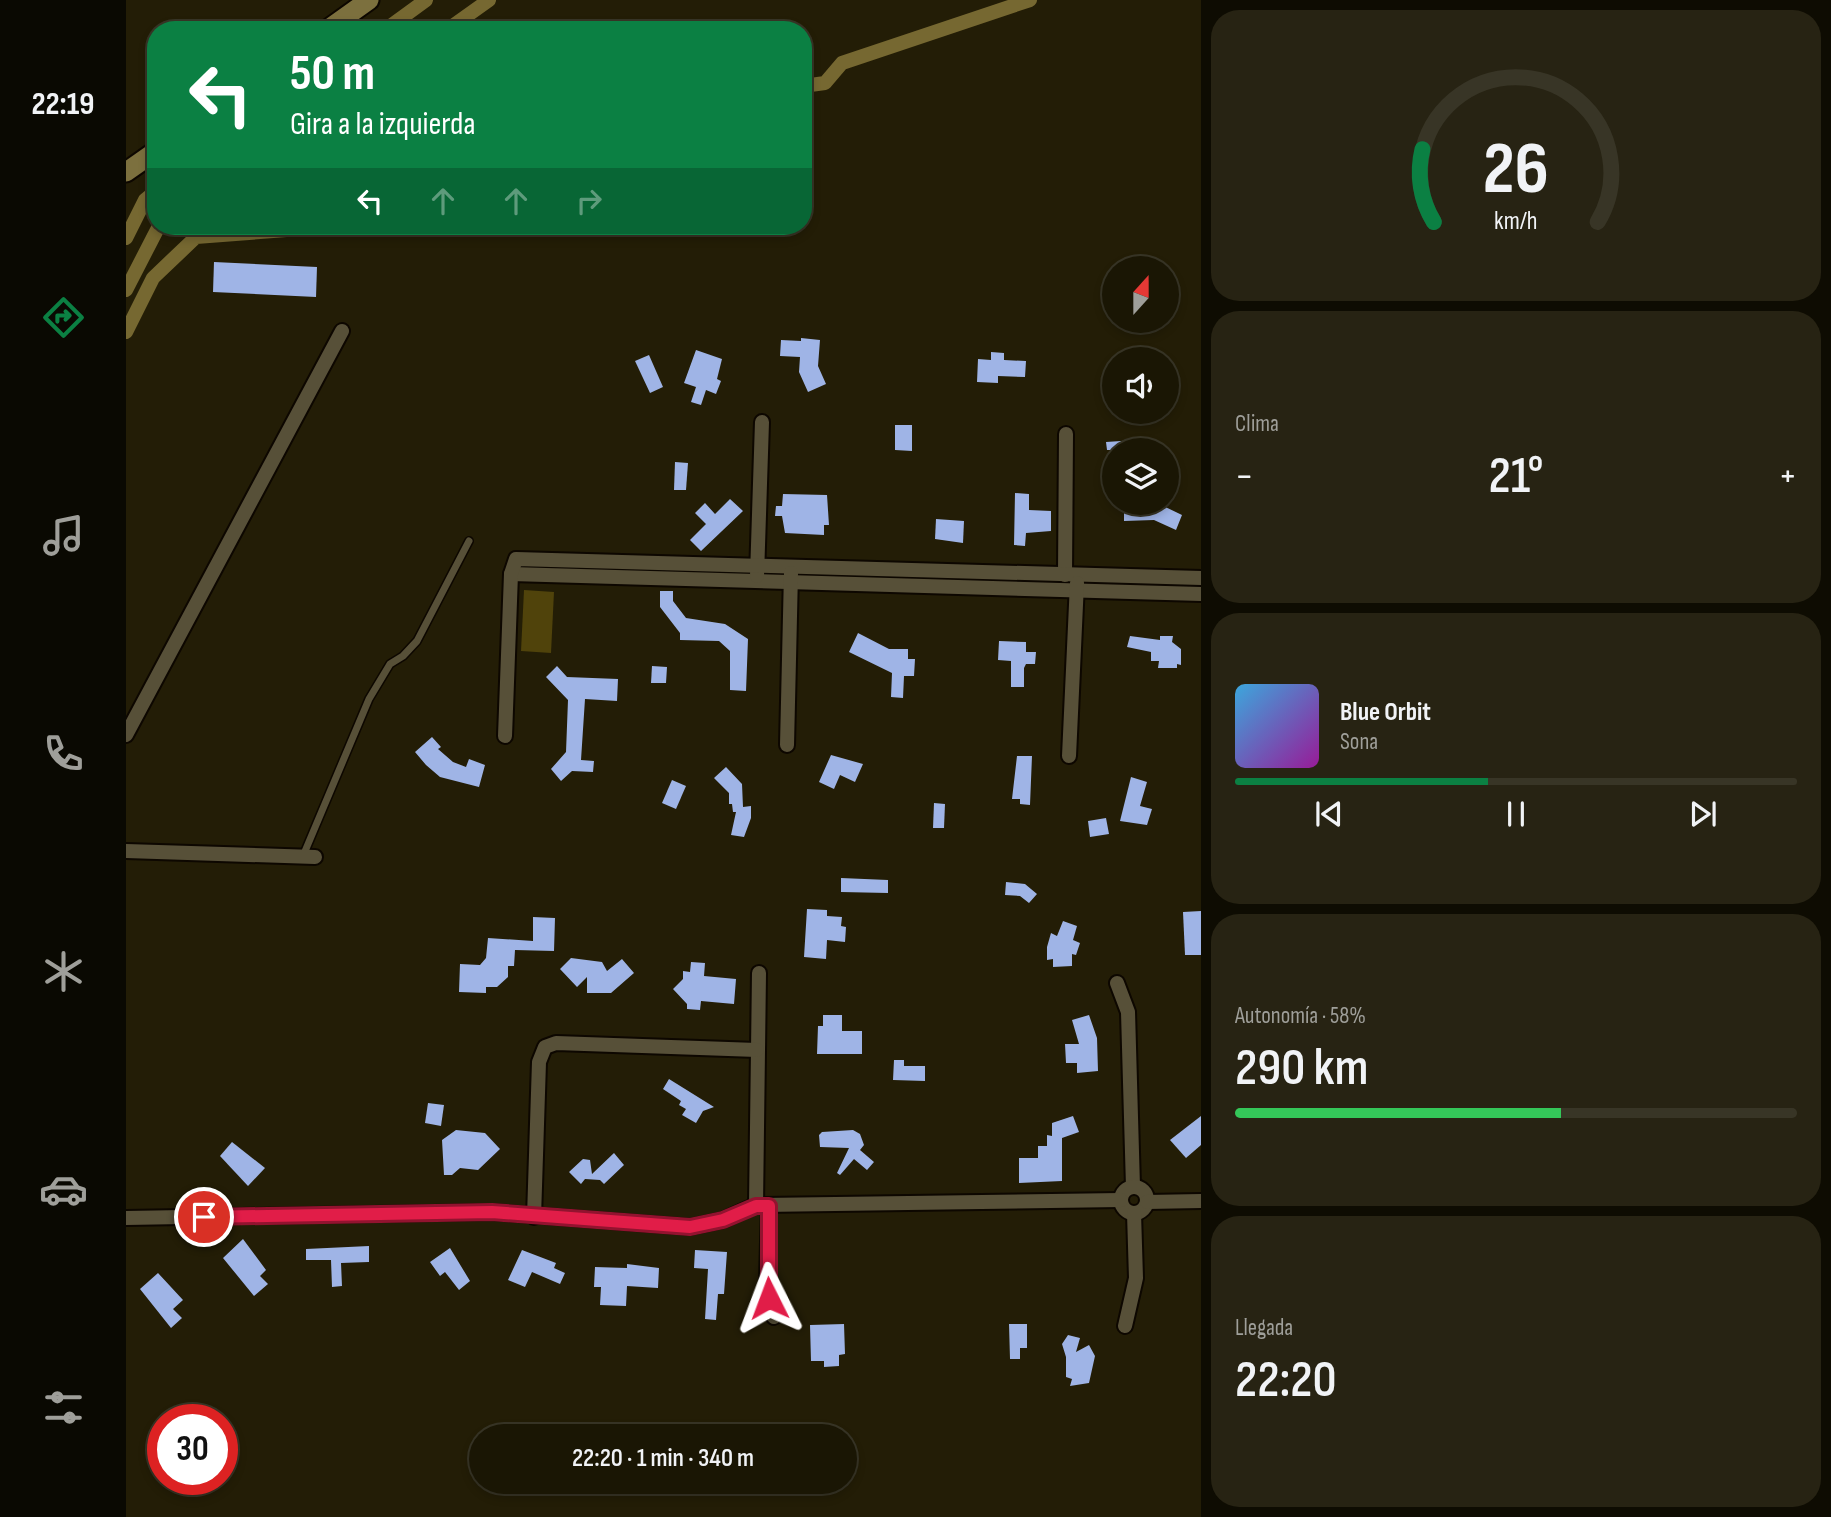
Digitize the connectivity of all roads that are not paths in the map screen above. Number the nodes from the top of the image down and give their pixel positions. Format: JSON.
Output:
{"nodes":[{"id":1,"x":369,"y":0,"type":"edge"},
{"id":2,"x":340,"y":21,"type":"edge"},
{"id":3,"x":147,"y":157,"type":"edge"},
{"id":4,"x":126,"y":172,"type":"edge"},
{"id":5,"x":342,"y":331,"type":"dead end"},
{"id":6,"x":762,"y":422,"type":"dead end"},
{"id":7,"x":1066,"y":434,"type":"dead end"},
{"id":8,"x":469,"y":541,"type":"dead end"},
{"id":9,"x":511,"y":574,"type":"junction"},
{"id":10,"x":757,"y":574,"type":"junction"},
{"id":11,"x":791,"y":575,"type":"junction"},
{"id":12,"x":1071,"y":575,"type":"junction"},
{"id":13,"x":1201,"y":578,"type":"edge"},
{"id":14,"x":1077,"y":590,"type":"junction"},
{"id":15,"x":1201,"y":594,"type":"edge"},
{"id":16,"x":126,"y":735,"type":"edge"},
{"id":17,"x":505,"y":736,"type":"dead end"},
{"id":18,"x":787,"y":745,"type":"dead end"},
{"id":19,"x":1069,"y":756,"type":"dead end"},
{"id":20,"x":126,"y":851,"type":"edge"},
{"id":21,"x":309,"y":856,"type":"joint"},
{"id":22,"x":759,"y":973,"type":"dead end"},
{"id":23,"x":1117,"y":983,"type":"dead end"},
{"id":24,"x":757,"y":1050,"type":"junction"},
{"id":25,"x":1133,"y":1187,"type":"junction"},
{"id":26,"x":1121,"y":1200,"type":"junction"},
{"id":27,"x":1201,"y":1201,"type":"edge"},
{"id":28,"x":1147,"y":1202,"type":"junction"},
{"id":29,"x":762,"y":1206,"type":"junction"},
{"id":30,"x":1134,"y":1213,"type":"junction"},
{"id":31,"x":534,"y":1217,"type":"junction"},
{"id":32,"x":126,"y":1218,"type":"edge"},
{"id":33,"x":774,"y":1317,"type":"dead end"},
{"id":34,"x":1125,"y":1326,"type":"dead end"}],
"edges":[{"from":1,"to":2,"type":"main road"},
{"from":3,"to":4,"type":"main road"},
{"from":5,"to":16,"type":"street"},
{"from":6,"to":10,"type":"street"},
{"from":7,"to":12,"type":"street"},
{"from":8,"to":21,"type":"lane"},
{"from":9,"to":10,"type":"street"},
{"from":9,"to":10,"type":"street"},
{"from":9,"to":17,"type":"street"},
{"from":10,"to":11,"type":"street"},
{"from":11,"to":12,"type":"street"},
{"from":11,"to":14,"type":"street"},
{"from":11,"to":18,"type":"street"},
{"from":12,"to":13,"type":"street"},
{"from":12,"to":14,"type":"street"},
{"from":14,"to":15,"type":"street"},
{"from":14,"to":19,"type":"street"},
{"from":20,"to":21,"type":"street"},
{"from":22,"to":24,"type":"street"},
{"from":23,"to":25,"type":"street"},
{"from":24,"to":29,"type":"street"},
{"from":24,"to":31,"type":"street"},
{"from":25,"to":26,"type":"street"},
{"from":25,"to":28,"type":"street"},
{"from":26,"to":29,"type":"street"},
{"from":26,"to":30,"type":"street"},
{"from":27,"to":28,"type":"street"},
{"from":28,"to":30,"type":"street"},
{"from":29,"to":31,"type":"street"},
{"from":29,"to":33,"type":"street"},
{"from":30,"to":34,"type":"street"},
{"from":31,"to":32,"type":"street"}]}
